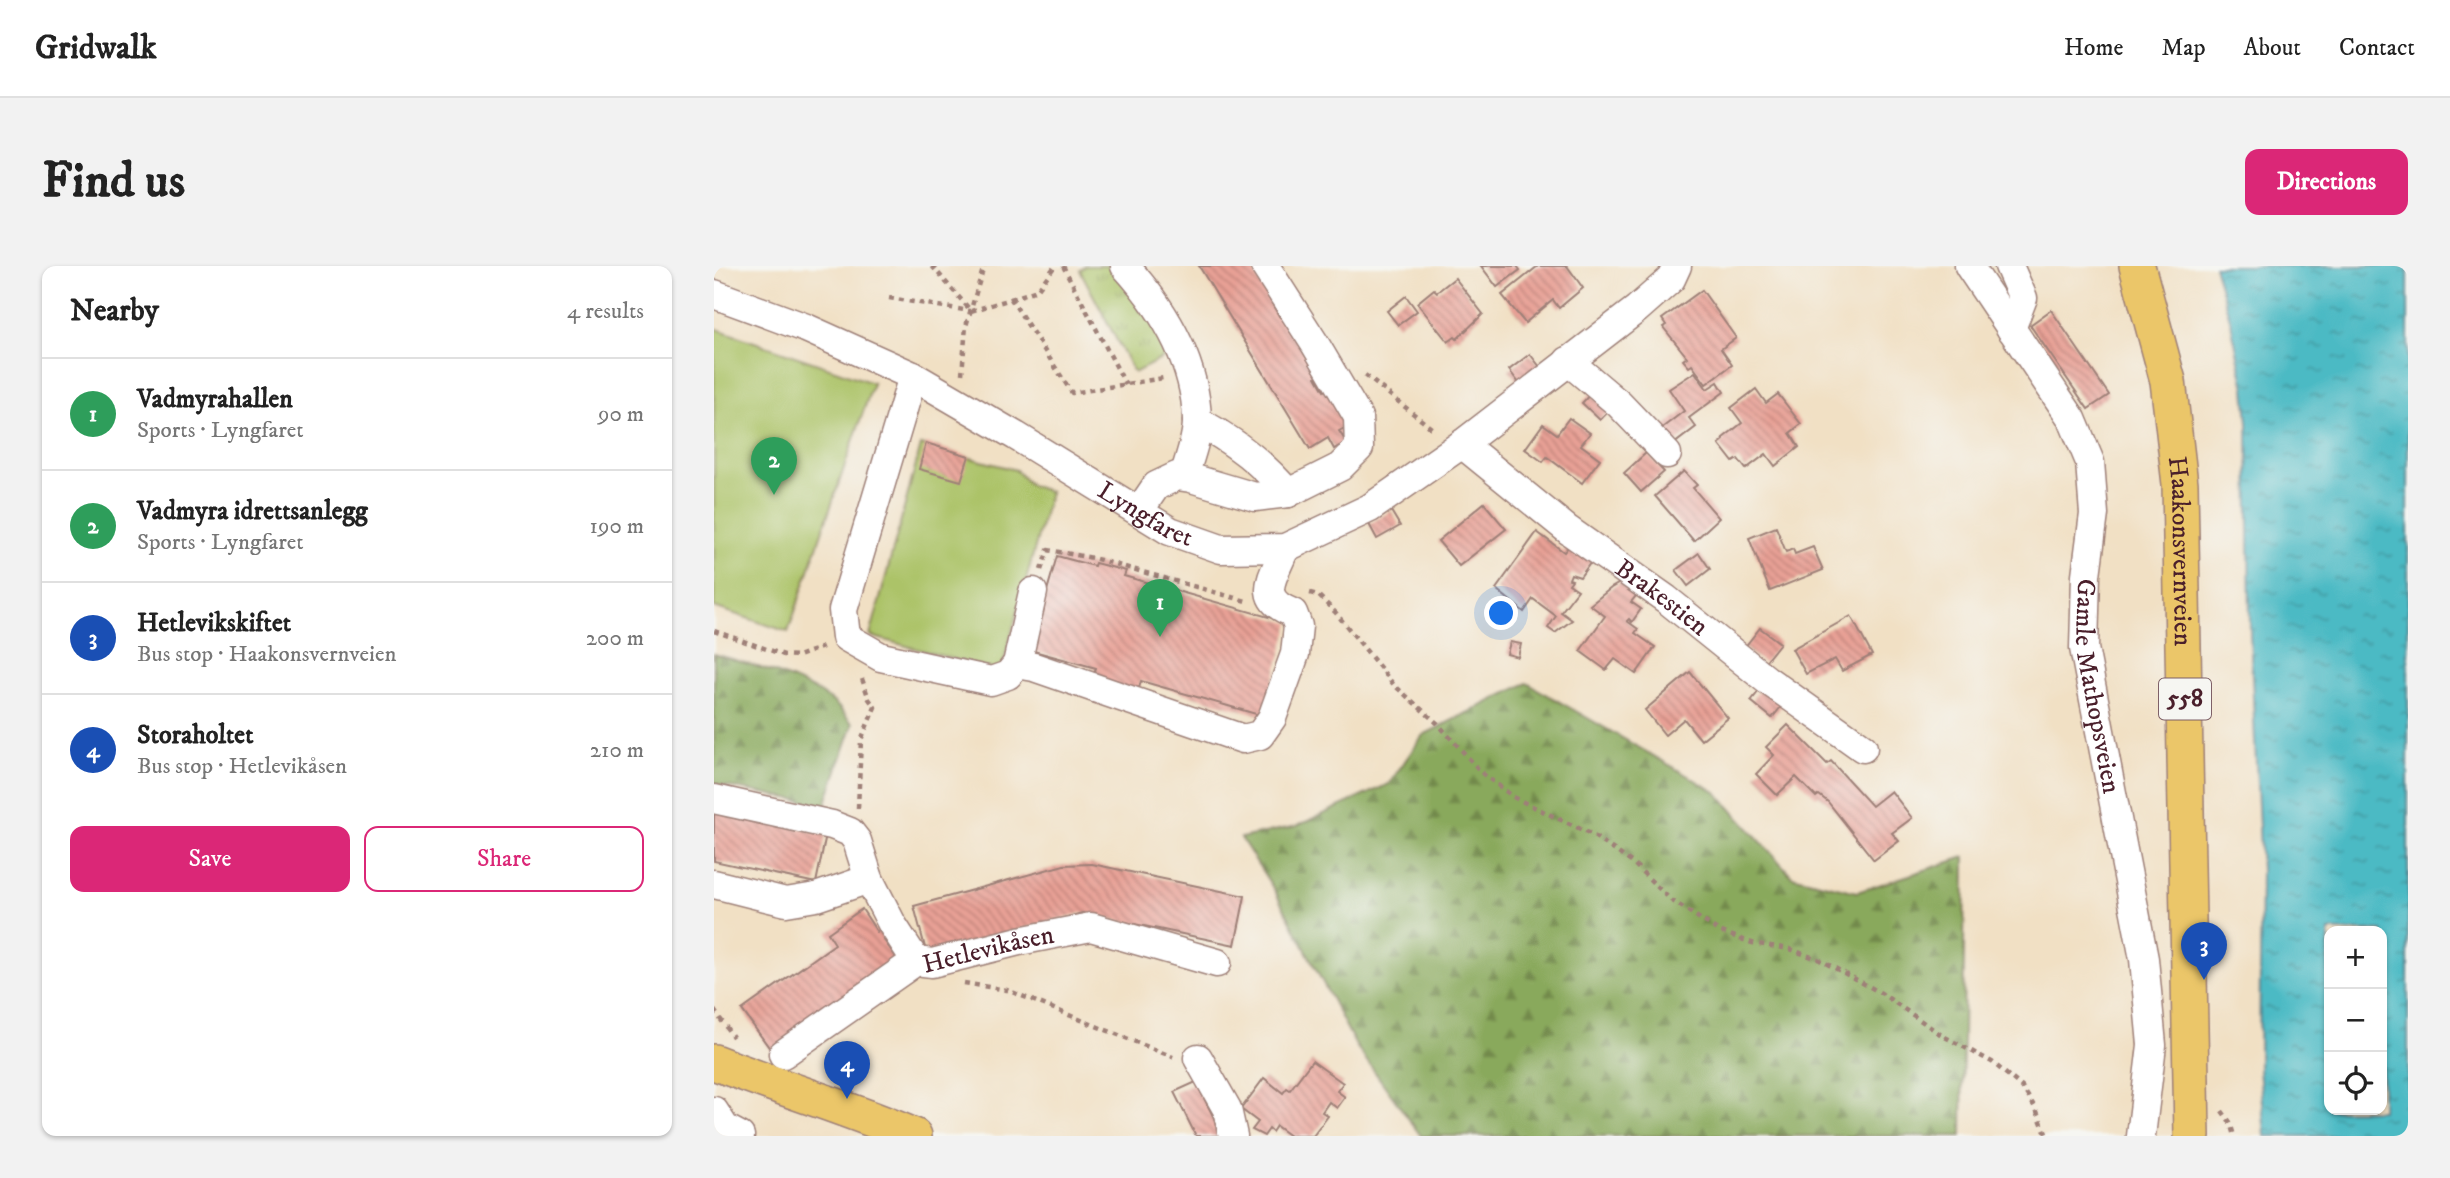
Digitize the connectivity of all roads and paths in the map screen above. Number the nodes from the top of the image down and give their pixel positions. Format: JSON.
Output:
{"nodes":[{"id":1,"x":932,"y":266,"type":"edge"},
{"id":2,"x":984,"y":266,"type":"edge"},
{"id":3,"x":1055,"y":266,"type":"edge"},
{"id":4,"x":1063,"y":266,"type":"edge"},
{"id":5,"x":1125,"y":266,"type":"edge"},
{"id":6,"x":1265,"y":266,"type":"edge"},
{"id":7,"x":1677,"y":266,"type":"edge"},
{"id":8,"x":1969,"y":266,"type":"edge"},
{"id":9,"x":2009,"y":266,"type":"edge"},
{"id":10,"x":2137,"y":266,"type":"edge"},
{"id":11,"x":714,"y":294,"type":"edge"},
{"id":12,"x":889,"y":298,"type":"dead end"},
{"id":13,"x":1011,"y":299,"type":"junction"},
{"id":14,"x":971,"y":311,"type":"junction"},
{"id":15,"x":2011,"y":329,"type":"junction"},
{"id":16,"x":1568,"y":361,"type":"junction"},
{"id":17,"x":1188,"y":374,"type":"junction"},
{"id":18,"x":913,"y":376,"type":"junction"},
{"id":19,"x":1126,"y":385,"type":"junction"},
{"id":20,"x":960,"y":402,"type":"junction"},
{"id":21,"x":1197,"y":421,"type":"junction"},
{"id":22,"x":1462,"y":444,"type":"junction"},
{"id":23,"x":1667,"y":454,"type":"dead end"},
{"id":24,"x":1184,"y":477,"type":"junction"},
{"id":25,"x":1288,"y":493,"type":"junction"},
{"id":26,"x":1139,"y":511,"type":"junction"},
{"id":27,"x":1285,"y":548,"type":"junction"},
{"id":28,"x":1036,"y":583,"type":"joint"},
{"id":29,"x":1270,"y":597,"type":"junction"},
{"id":30,"x":714,"y":631,"type":"edge"},
{"id":31,"x":853,"y":640,"type":"junction"},
{"id":32,"x":1017,"y":664,"type":"junction"},
{"id":33,"x":1863,"y":748,"type":"dead end"},
{"id":34,"x":714,"y":799,"type":"edge"},
{"id":35,"x":850,"y":832,"type":"junction"},
{"id":36,"x":869,"y":879,"type":"junction"},
{"id":37,"x":714,"y":884,"type":"edge"},
{"id":38,"x":924,"y":962,"type":"junction"},
{"id":39,"x":1217,"y":963,"type":"dead end"},
{"id":40,"x":714,"y":1010,"type":"edge"},
{"id":41,"x":725,"y":1052,"type":"edge"},
{"id":42,"x":783,"y":1054,"type":"dead end"},
{"id":43,"x":1198,"y":1058,"type":"joint"},
{"id":44,"x":714,"y":1111,"type":"edge"},
{"id":45,"x":2221,"y":1111,"type":"dead end"},
{"id":46,"x":740,"y":1136,"type":"edge"},
{"id":47,"x":914,"y":1136,"type":"edge"},
{"id":48,"x":1233,"y":1136,"type":"edge"},
{"id":49,"x":2047,"y":1136,"type":"edge"},
{"id":50,"x":2141,"y":1136,"type":"edge"},
{"id":51,"x":2192,"y":1136,"type":"edge"},
{"id":52,"x":2234,"y":1136,"type":"edge"}],
"edges":[{"from":1,"to":14,"type":"path"},
{"from":2,"to":14,"type":"path"},
{"from":3,"to":13,"type":"path"},
{"from":4,"to":19,"type":"path"},
{"from":5,"to":17,"type":"street"},
{"from":6,"to":25,"type":"street"},
{"from":7,"to":16,"type":"street","name":"Lyngfaret"},
{"from":8,"to":15,"type":"street","name":"Gamle Mathopsveien"},
{"from":9,"to":15,"type":"street"},
{"from":10,"to":51,"type":"main road","name":"Haakonsvernveien","number":"558"},
{"from":11,"to":18,"type":"street","name":"Lyngfaret"},
{"from":12,"to":14,"type":"path"},
{"from":13,"to":14,"type":"path"},
{"from":13,"to":19,"type":"path"},
{"from":14,"to":20,"type":"path"},
{"from":15,"to":50,"type":"street","name":"Gamle Mathopsveien"},
{"from":16,"to":22,"type":"street","name":"Lyngfaret"},
{"from":16,"to":23,"type":"street"},
{"from":17,"to":19,"type":"path"},
{"from":17,"to":21,"type":"street"},
{"from":18,"to":20,"type":"street","name":"Lyngfaret"},
{"from":18,"to":31,"type":"street"},
{"from":20,"to":26,"type":"street","name":"Lyngfaret"},
{"from":21,"to":24,"type":"street"},
{"from":21,"to":25,"type":"street"},
{"from":22,"to":27,"type":"street","name":"Lyngfaret"},
{"from":22,"to":33,"type":"street","name":"Brakestien"},
{"from":24,"to":25,"type":"street"},
{"from":24,"to":26,"type":"street"},
{"from":26,"to":27,"type":"street","name":"Lyngfaret"},
{"from":27,"to":29,"type":"street"},
{"from":28,"to":29,"type":"path"},
{"from":28,"to":32,"type":"street"},
{"from":29,"to":32,"type":"street"},
{"from":29,"to":49,"type":"path"},
{"from":30,"to":31,"type":"path"},
{"from":31,"to":32,"type":"street"},
{"from":31,"to":35,"type":"path"},
{"from":34,"to":35,"type":"street"},
{"from":35,"to":36,"type":"street","name":"Hetlevikåsen"},
{"from":36,"to":37,"type":"street"},
{"from":36,"to":38,"type":"street","name":"Hetlevikåsen"},
{"from":38,"to":39,"type":"street","name":"Hetlevikåsen"},
{"from":38,"to":42,"type":"street"},
{"from":38,"to":43,"type":"path"},
{"from":40,"to":41,"type":"path"},
{"from":41,"to":47,"type":"main road"},
{"from":43,"to":48,"type":"street"},
{"from":44,"to":46,"type":"street"},
{"from":45,"to":52,"type":"path"}]}
